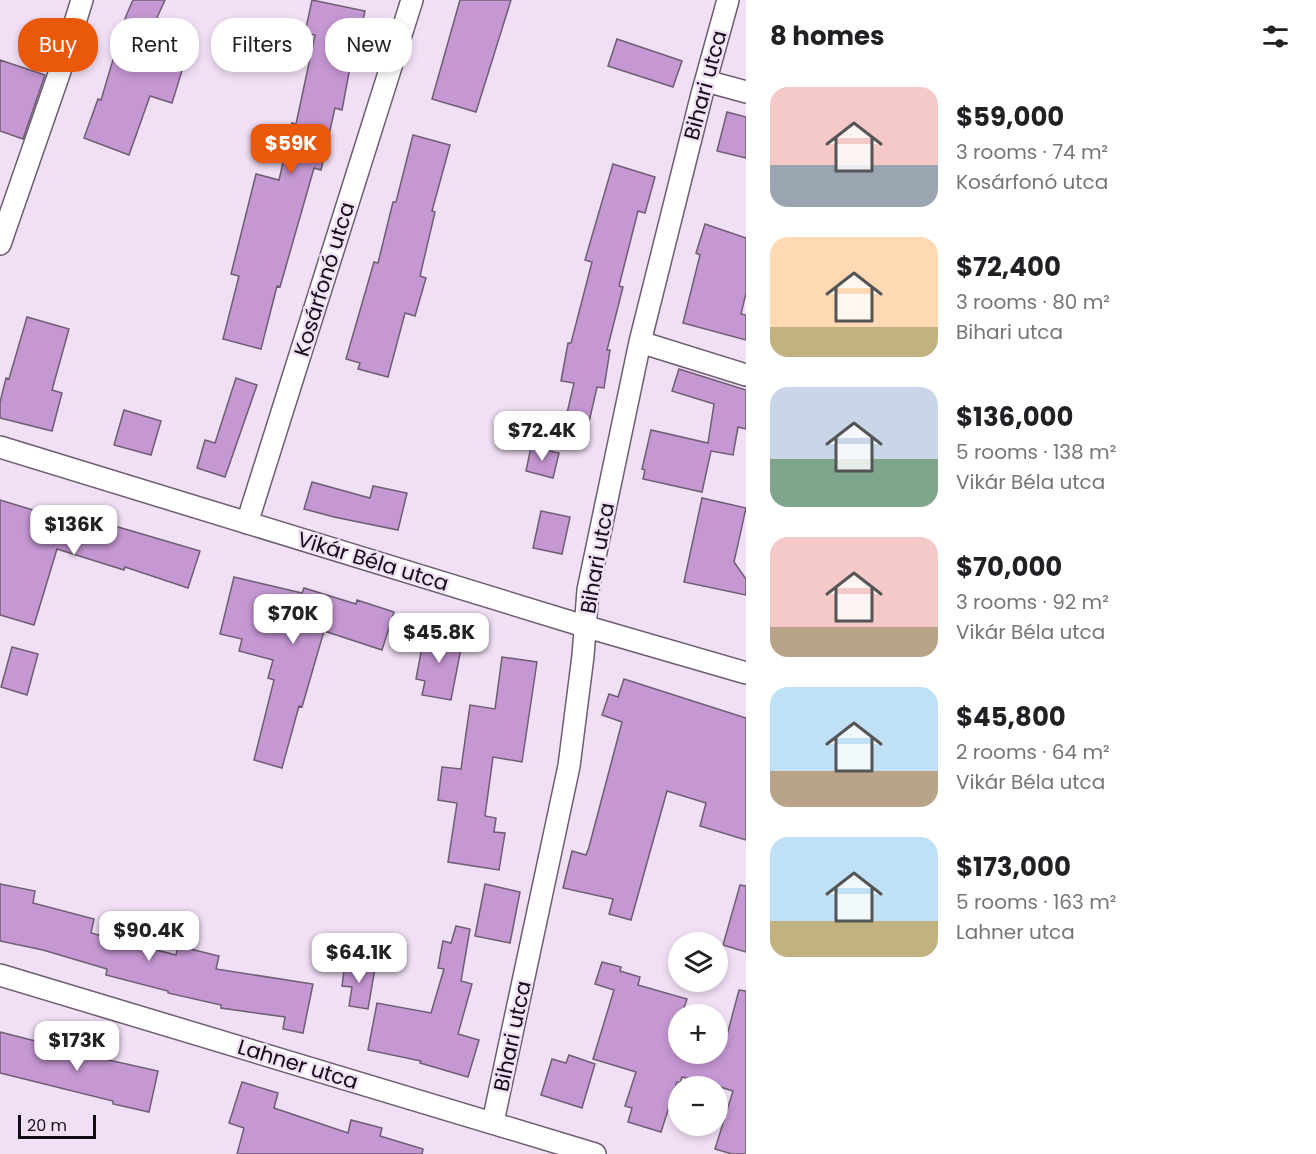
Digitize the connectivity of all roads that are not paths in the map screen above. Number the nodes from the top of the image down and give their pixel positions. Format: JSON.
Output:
{"nodes":[{"id":1,"x":82,"y":0,"type":"edge"},
{"id":2,"x":412,"y":0,"type":"edge"},
{"id":3,"x":728,"y":0,"type":"edge"},
{"id":4,"x":706,"y":81,"type":"junction"},
{"id":5,"x":746,"y":92,"type":"edge"},
{"id":6,"x":0,"y":244,"type":"edge"},
{"id":7,"x":640,"y":342,"type":"junction"},
{"id":8,"x":746,"y":375,"type":"edge"},
{"id":9,"x":0,"y":447,"type":"edge"},
{"id":10,"x":248,"y":523,"type":"junction"},
{"id":11,"x":584,"y":626,"type":"junction"},
{"id":12,"x":746,"y":673,"type":"edge"},
{"id":13,"x":0,"y":975,"type":"edge"},
{"id":14,"x":494,"y":1122,"type":"junction"},
{"id":15,"x":595,"y":1154,"type":"edge"}],
"edges":[{"from":1,"to":6,"type":"street"},
{"from":2,"to":10,"type":"street","name":"Kosárfonó utca"},
{"from":3,"to":4,"type":"street","name":"Bihari utca"},
{"from":4,"to":5,"type":"street"},
{"from":4,"to":7,"type":"street","name":"Bihari utca"},
{"from":7,"to":8,"type":"street"},
{"from":7,"to":11,"type":"street","name":"Bihari utca"},
{"from":9,"to":10,"type":"street","name":"Vikár Béla utca"},
{"from":10,"to":11,"type":"street","name":"Vikár Béla utca"},
{"from":11,"to":12,"type":"street","name":"Vikár Béla utca"},
{"from":11,"to":14,"type":"street","name":"Bihari utca"},
{"from":13,"to":14,"type":"street","name":"Lahner utca"},
{"from":14,"to":15,"type":"street","name":"Lahner utca"}]}
